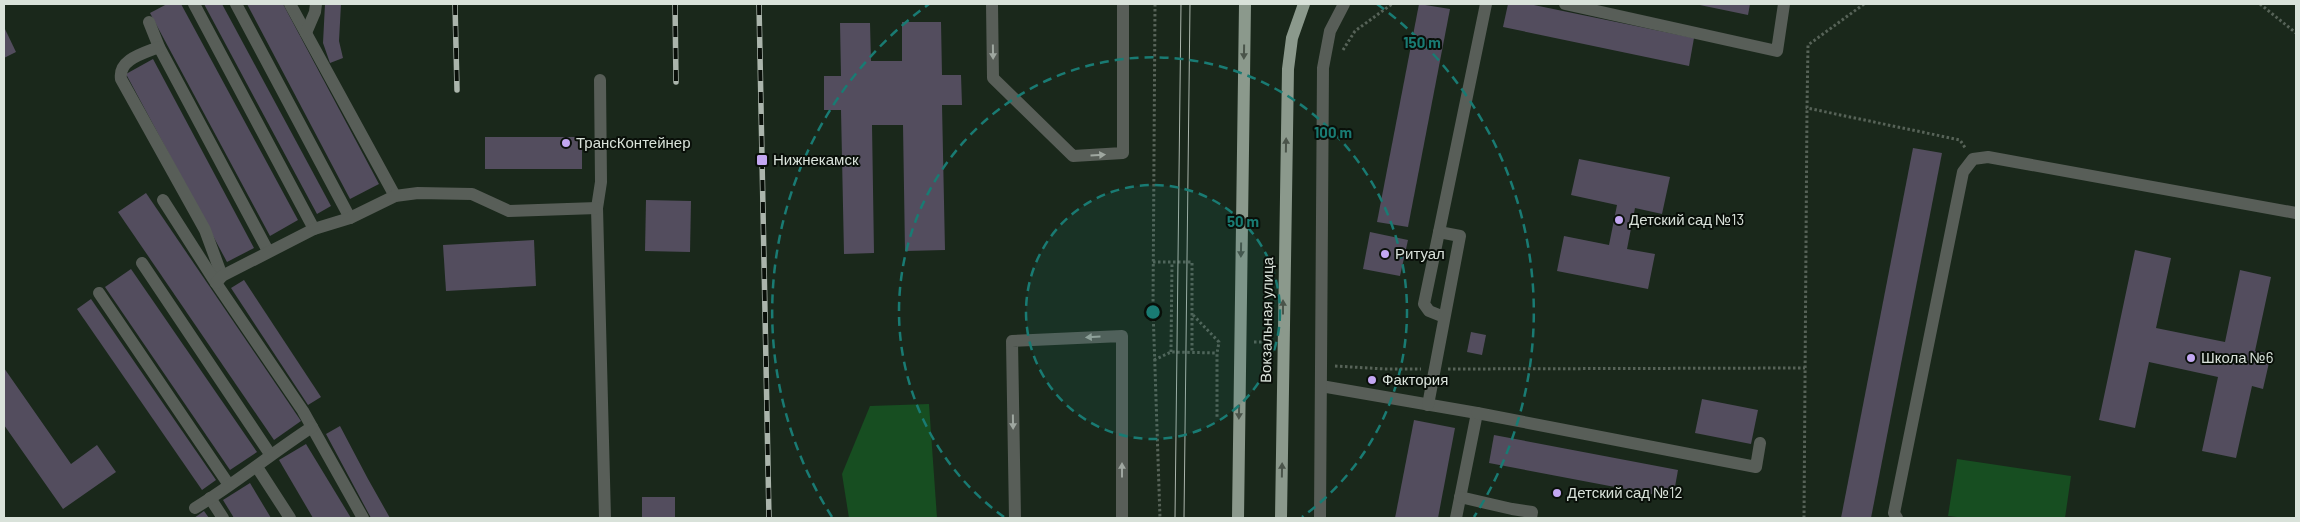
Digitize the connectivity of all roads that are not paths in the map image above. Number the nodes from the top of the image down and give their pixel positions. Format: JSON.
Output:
{"nodes":[{"id":1,"x":194,"y":4,"type":"edge"},
{"id":2,"x":236,"y":4,"type":"edge"},
{"id":3,"x":290,"y":4,"type":"edge"},
{"id":4,"x":316,"y":4,"type":"edge"},
{"id":5,"x":992,"y":4,"type":"edge"},
{"id":6,"x":1123,"y":4,"type":"edge"},
{"id":7,"x":1245,"y":4,"type":"edge"},
{"id":8,"x":1304,"y":4,"type":"edge"},
{"id":9,"x":1344,"y":4,"type":"edge"},
{"id":10,"x":1486,"y":4,"type":"edge"},
{"id":11,"x":1564,"y":4,"type":"edge"},
{"id":12,"x":1784,"y":4,"type":"edge"},
{"id":13,"x":149,"y":22,"type":"dead end"},
{"id":14,"x":306,"y":33,"type":"junction"},
{"id":15,"x":160,"y":47,"type":"junction"},
{"id":16,"x":600,"y":80,"type":"dead end"},
{"id":17,"x":395,"y":196,"type":"junction"},
{"id":18,"x":163,"y":200,"type":"dead end"},
{"id":19,"x":597,"y":208,"type":"junction"},
{"id":20,"x":2296,"y":213,"type":"edge"},
{"id":21,"x":350,"y":218,"type":"junction"},
{"id":22,"x":314,"y":229,"type":"junction"},
{"id":23,"x":1439,"y":232,"type":"junction"},
{"id":24,"x":268,"y":251,"type":"junction"},
{"id":25,"x":142,"y":263,"type":"dead end"},
{"id":26,"x":219,"y":280,"type":"junction"},
{"id":27,"x":99,"y":293,"type":"dead end"},
{"id":28,"x":1444,"y":317,"type":"junction"},
{"id":29,"x":1328,"y":387,"type":"junction"},
{"id":30,"x":1428,"y":405,"type":"junction"},
{"id":31,"x":1477,"y":414,"type":"junction"},
{"id":32,"x":312,"y":427,"type":"junction"},
{"id":33,"x":1760,"y":442,"type":"dead end"},
{"id":34,"x":270,"y":454,"type":"junction"},
{"id":35,"x":257,"y":467,"type":"junction"},
{"id":36,"x":230,"y":485,"type":"junction"},
{"id":37,"x":1460,"y":497,"type":"junction"},
{"id":38,"x":210,"y":498,"type":"junction"},
{"id":39,"x":195,"y":508,"type":"dead end"},
{"id":40,"x":223,"y":518,"type":"edge"},
{"id":41,"x":290,"y":518,"type":"edge"},
{"id":42,"x":363,"y":518,"type":"edge"},
{"id":43,"x":605,"y":518,"type":"edge"},
{"id":44,"x":1015,"y":518,"type":"edge"},
{"id":45,"x":1122,"y":518,"type":"edge"},
{"id":46,"x":1238,"y":518,"type":"edge"},
{"id":47,"x":1281,"y":518,"type":"edge"},
{"id":48,"x":1320,"y":518,"type":"edge"},
{"id":49,"x":1456,"y":518,"type":"edge"},
{"id":50,"x":1531,"y":518,"type":"edge"},
{"id":51,"x":1897,"y":518,"type":"edge"}],
"edges":[{"from":1,"to":22,"type":"street"},
{"from":2,"to":21,"type":"street"},
{"from":3,"to":14,"type":"street"},
{"from":4,"to":14,"type":"street"},
{"from":5,"to":6,"type":"street","one_way":true},
{"from":7,"to":46,"type":"main road","name":"Вокзальная улица","one_way":true},
{"from":47,"to":8,"type":"main road","name":"Вокзальная улица","one_way":true},
{"from":9,"to":29,"type":"street"},
{"from":10,"to":23,"type":"street"},
{"from":11,"to":12,"type":"street"},
{"from":13,"to":15,"type":"street"},
{"from":14,"to":17,"type":"street"},
{"from":15,"to":24,"type":"street"},
{"from":15,"to":26,"type":"street"},
{"from":16,"to":19,"type":"street"},
{"from":17,"to":19,"type":"street"},
{"from":17,"to":21,"type":"street"},
{"from":18,"to":26,"type":"street"},
{"from":19,"to":43,"type":"street"},
{"from":20,"to":51,"type":"street"},
{"from":21,"to":22,"type":"street"},
{"from":22,"to":24,"type":"street"},
{"from":23,"to":28,"type":"street"},
{"from":23,"to":28,"type":"street"},
{"from":24,"to":26,"type":"street"},
{"from":25,"to":34,"type":"street"},
{"from":26,"to":32,"type":"street"},
{"from":27,"to":36,"type":"street"},
{"from":28,"to":30,"type":"street"},
{"from":29,"to":30,"type":"street"},
{"from":29,"to":48,"type":"street"},
{"from":30,"to":31,"type":"street"},
{"from":31,"to":33,"type":"street"},
{"from":31,"to":37,"type":"street"},
{"from":32,"to":34,"type":"street"},
{"from":32,"to":42,"type":"street"},
{"from":34,"to":35,"type":"street"},
{"from":35,"to":36,"type":"street"},
{"from":35,"to":41,"type":"street"},
{"from":36,"to":38,"type":"street"},
{"from":37,"to":49,"type":"street"},
{"from":37,"to":50,"type":"street"},
{"from":38,"to":39,"type":"street"},
{"from":38,"to":40,"type":"street"},
{"from":45,"to":44,"type":"street","one_way":true}]}
